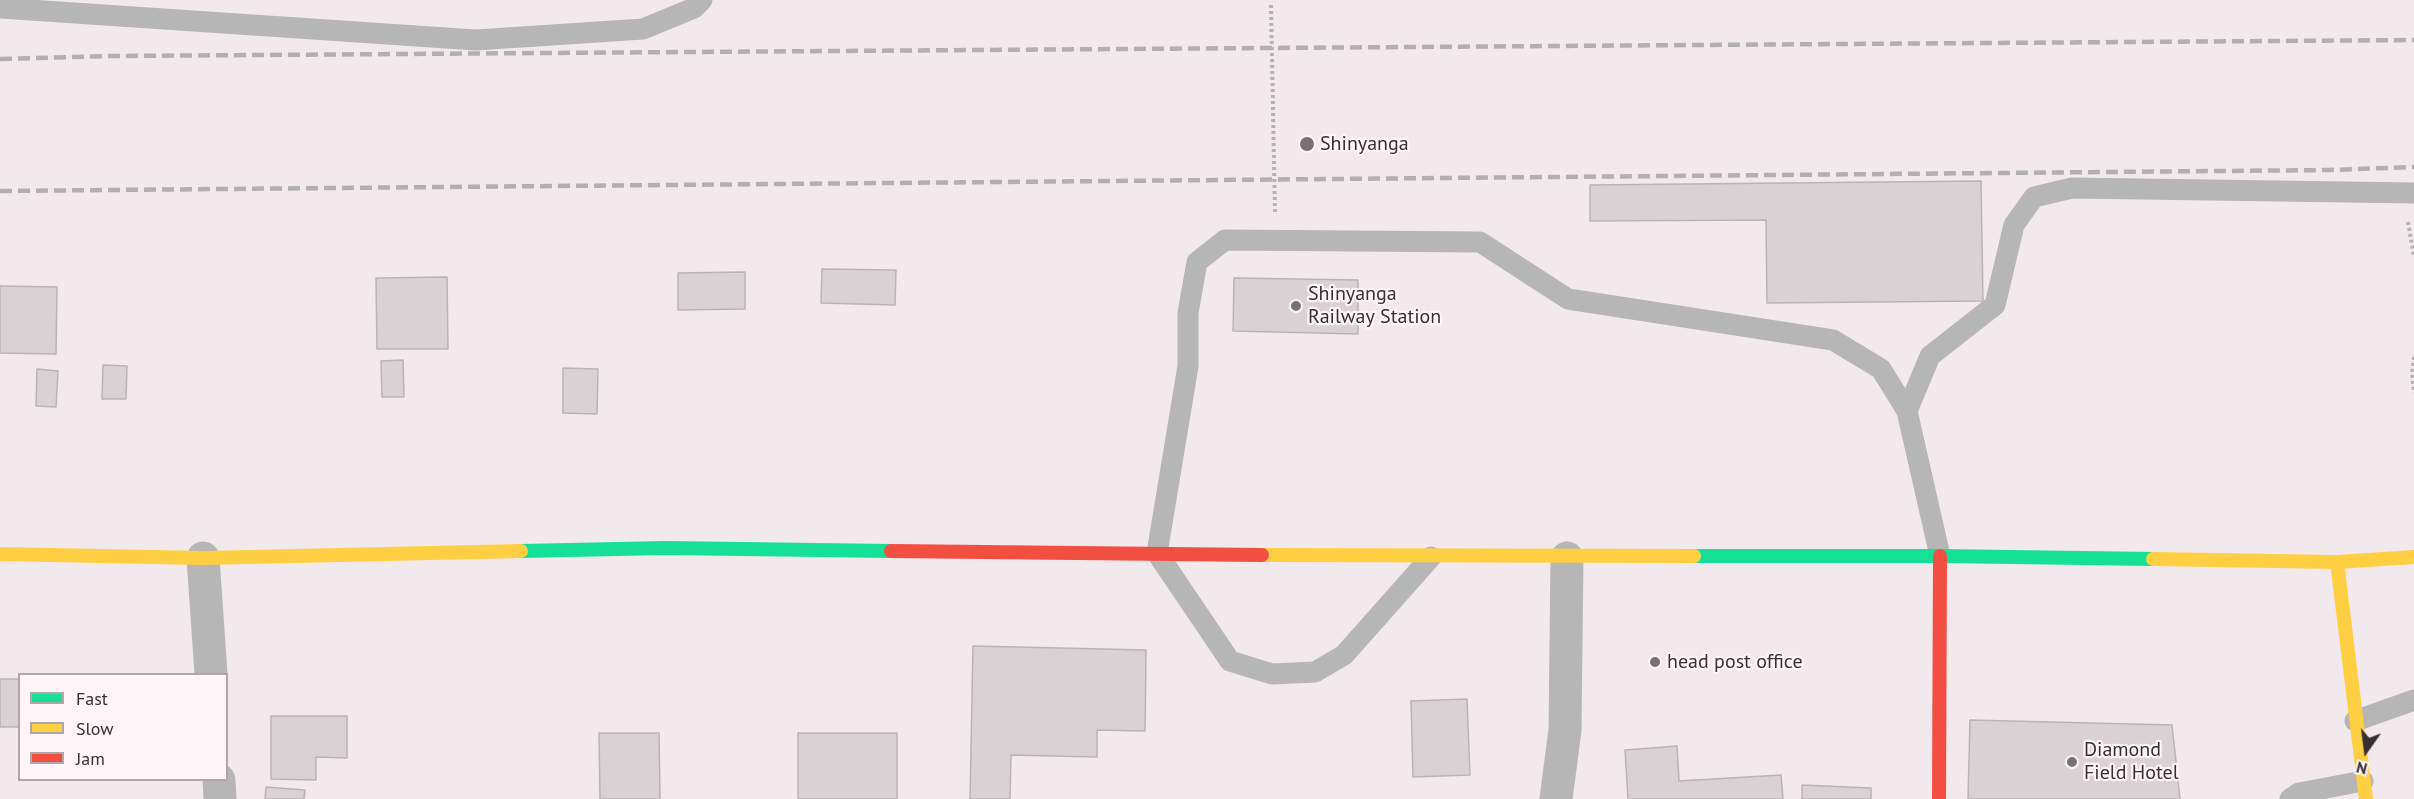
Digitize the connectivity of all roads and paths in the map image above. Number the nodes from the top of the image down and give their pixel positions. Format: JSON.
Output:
{"nodes":[{"id":1,"x":702,"y":0,"type":"edge"},
{"id":2,"x":1271,"y":5,"type":"dead end"},
{"id":3,"x":0,"y":8,"type":"edge"},
{"id":4,"x":2409,"y":193,"type":"edge"},
{"id":5,"x":1275,"y":213,"type":"dead end"},
{"id":6,"x":2414,"y":256,"type":"edge"},
{"id":7,"x":2414,"y":357,"type":"edge"},
{"id":8,"x":2414,"y":393,"type":"edge"},
{"id":9,"x":1906,"y":411,"type":"junction"},
{"id":10,"x":1157,"y":553,"type":"junction"},
{"id":11,"x":0,"y":554,"type":"edge"},
{"id":12,"x":1940,"y":556,"type":"junction"},
{"id":13,"x":1431,"y":557,"type":"junction"},
{"id":14,"x":2414,"y":557,"type":"edge"},
{"id":15,"x":203,"y":558,"type":"junction"},
{"id":16,"x":1567,"y":558,"type":"junction"},
{"id":17,"x":2337,"y":562,"type":"junction"},
{"id":18,"x":211,"y":673,"type":"edge"},
{"id":19,"x":2414,"y":700,"type":"edge"},
{"id":20,"x":2355,"y":721,"type":"junction"},
{"id":21,"x":219,"y":781,"type":"edge"},
{"id":22,"x":2365,"y":790,"type":"edge"},
{"id":23,"x":220,"y":799,"type":"edge"},
{"id":24,"x":1556,"y":799,"type":"edge"},
{"id":25,"x":1939,"y":799,"type":"edge"},
{"id":26,"x":2290,"y":799,"type":"edge"}],
"edges":[{"from":1,"to":3,"type":"lane"},
{"from":2,"to":5,"type":"path","bridge":true},
{"from":4,"to":6,"type":"path"},
{"from":4,"to":9,"type":"lane"},
{"from":7,"to":8,"type":"path"},
{"from":9,"to":10,"type":"lane"},
{"from":9,"to":12,"type":"lane"},
{"from":10,"to":13,"type":"main road"},
{"from":10,"to":13,"type":"lane"},
{"from":10,"to":15,"type":"main road"},
{"from":11,"to":15,"type":"main road"},
{"from":12,"to":16,"type":"main road"},
{"from":12,"to":17,"type":"main road"},
{"from":12,"to":25,"type":"main road"},
{"from":13,"to":16,"type":"main road"},
{"from":14,"to":17,"type":"main road"},
{"from":15,"to":18,"type":"street"},
{"from":16,"to":24,"type":"street"},
{"from":17,"to":20,"type":"main road"},
{"from":19,"to":20,"type":"lane"},
{"from":20,"to":22,"type":"main road"},
{"from":21,"to":23,"type":"street"},
{"from":22,"to":26,"type":"lane"}]}
